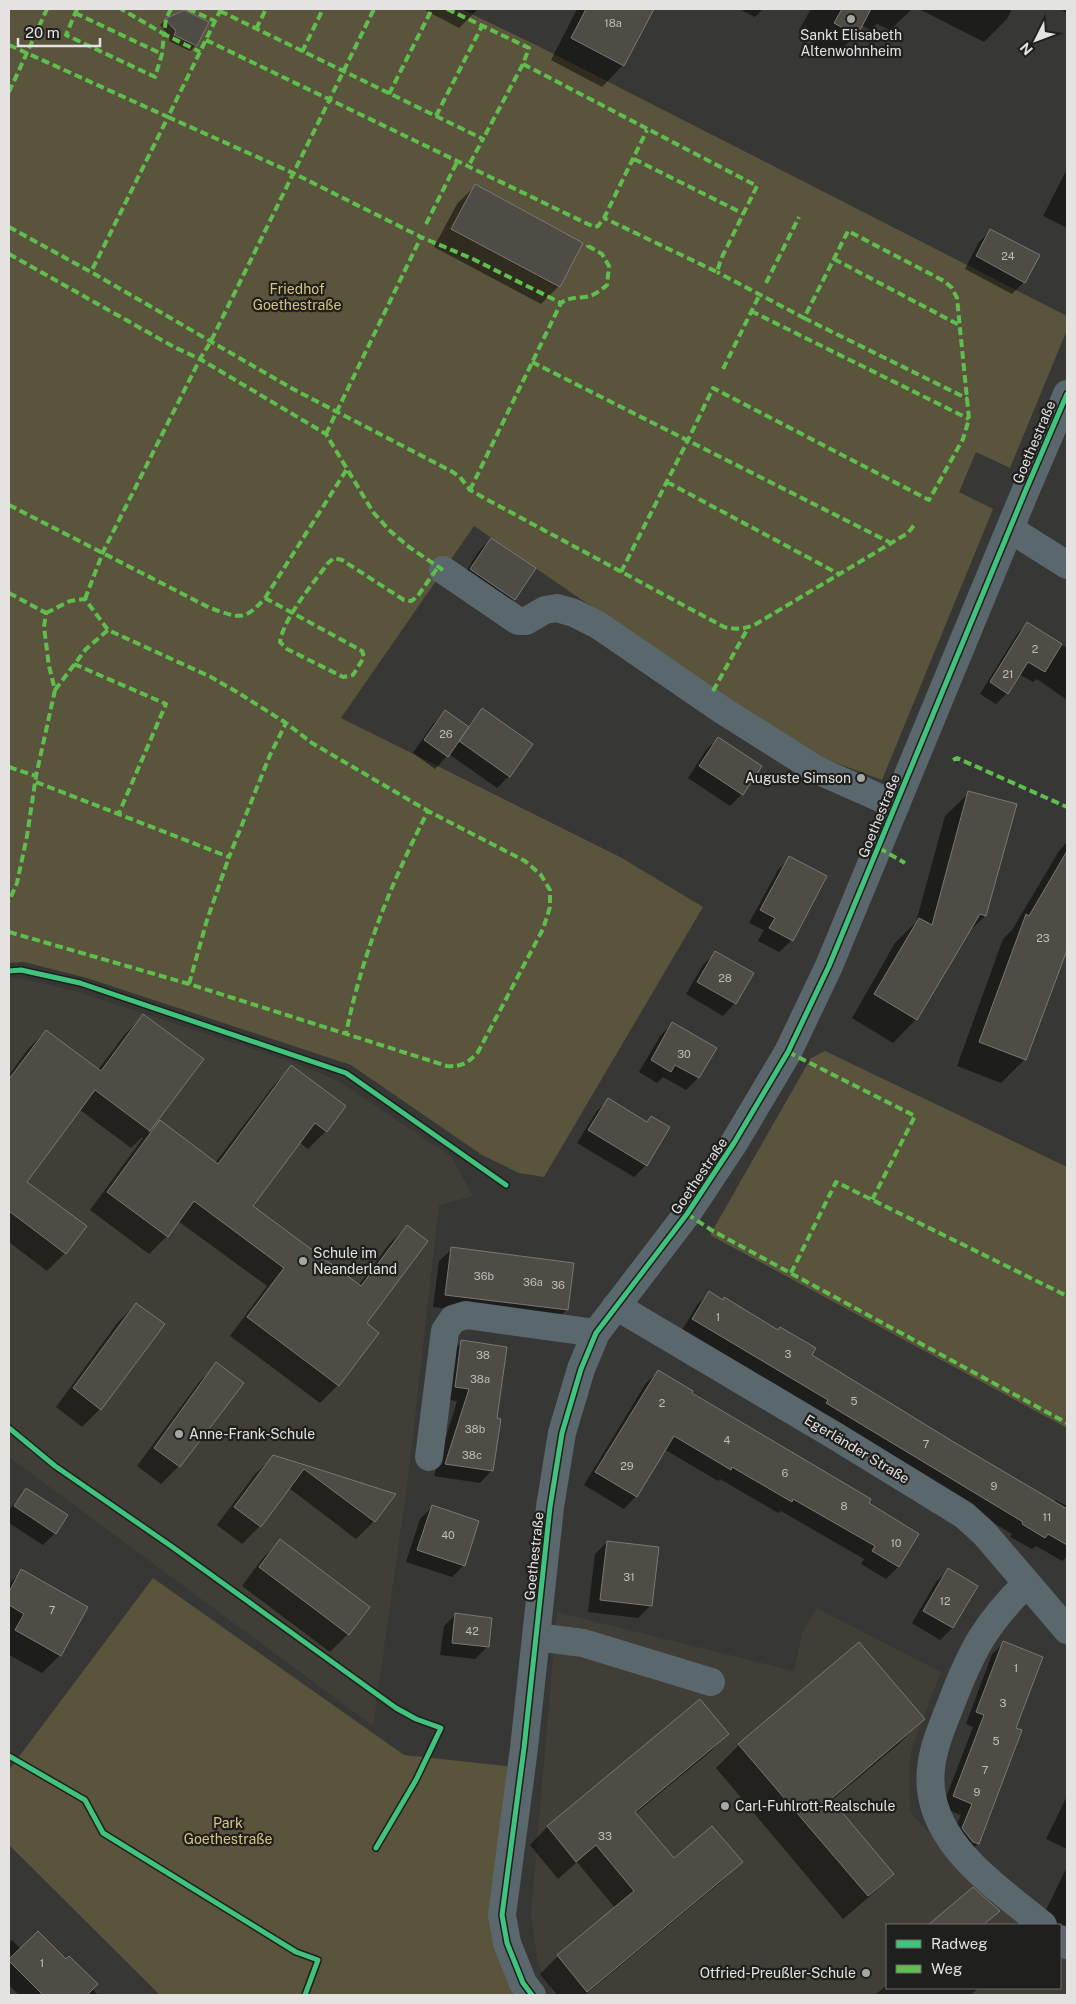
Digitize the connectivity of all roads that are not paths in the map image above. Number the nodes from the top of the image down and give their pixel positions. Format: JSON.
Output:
{"nodes":[{"id":1,"x":1067,"y":394,"type":"edge"},
{"id":2,"x":1010,"y":529,"type":"junction"},
{"id":3,"x":1067,"y":565,"type":"edge"},
{"id":4,"x":443,"y":570,"type":"dead end"},
{"id":5,"x":896,"y":805,"type":"junction"},
{"id":6,"x":616,"y":1306,"type":"junction"},
{"id":7,"x":596,"y":1333,"type":"junction"},
{"id":8,"x":429,"y":1458,"type":"dead end"},
{"id":9,"x":1027,"y":1583,"type":"junction"},
{"id":10,"x":1067,"y":1630,"type":"edge"},
{"id":11,"x":536,"y":1636,"type":"junction"},
{"id":12,"x":711,"y":1682,"type":"dead end"},
{"id":13,"x":1042,"y":1924,"type":"edge"},
{"id":14,"x":532,"y":1995,"type":"edge"}],
"edges":[{"from":1,"to":2,"type":"street","name":"Goethestraße"},
{"from":2,"to":3,"type":"street"},
{"from":2,"to":5,"type":"street","name":"Goethestraße"},
{"from":4,"to":5,"type":"street"},
{"from":5,"to":6,"type":"street","name":"Goethestraße"},
{"from":6,"to":7,"type":"street","name":"Goethestraße"},
{"from":6,"to":9,"type":"street","name":"Egerländer Straße"},
{"from":7,"to":8,"type":"street"},
{"from":7,"to":11,"type":"street","name":"Goethestraße"},
{"from":9,"to":10,"type":"street","name":"Egerländer Straße"},
{"from":9,"to":13,"type":"street"},
{"from":11,"to":12,"type":"street"},
{"from":11,"to":14,"type":"street","name":"Goethestraße"}]}
